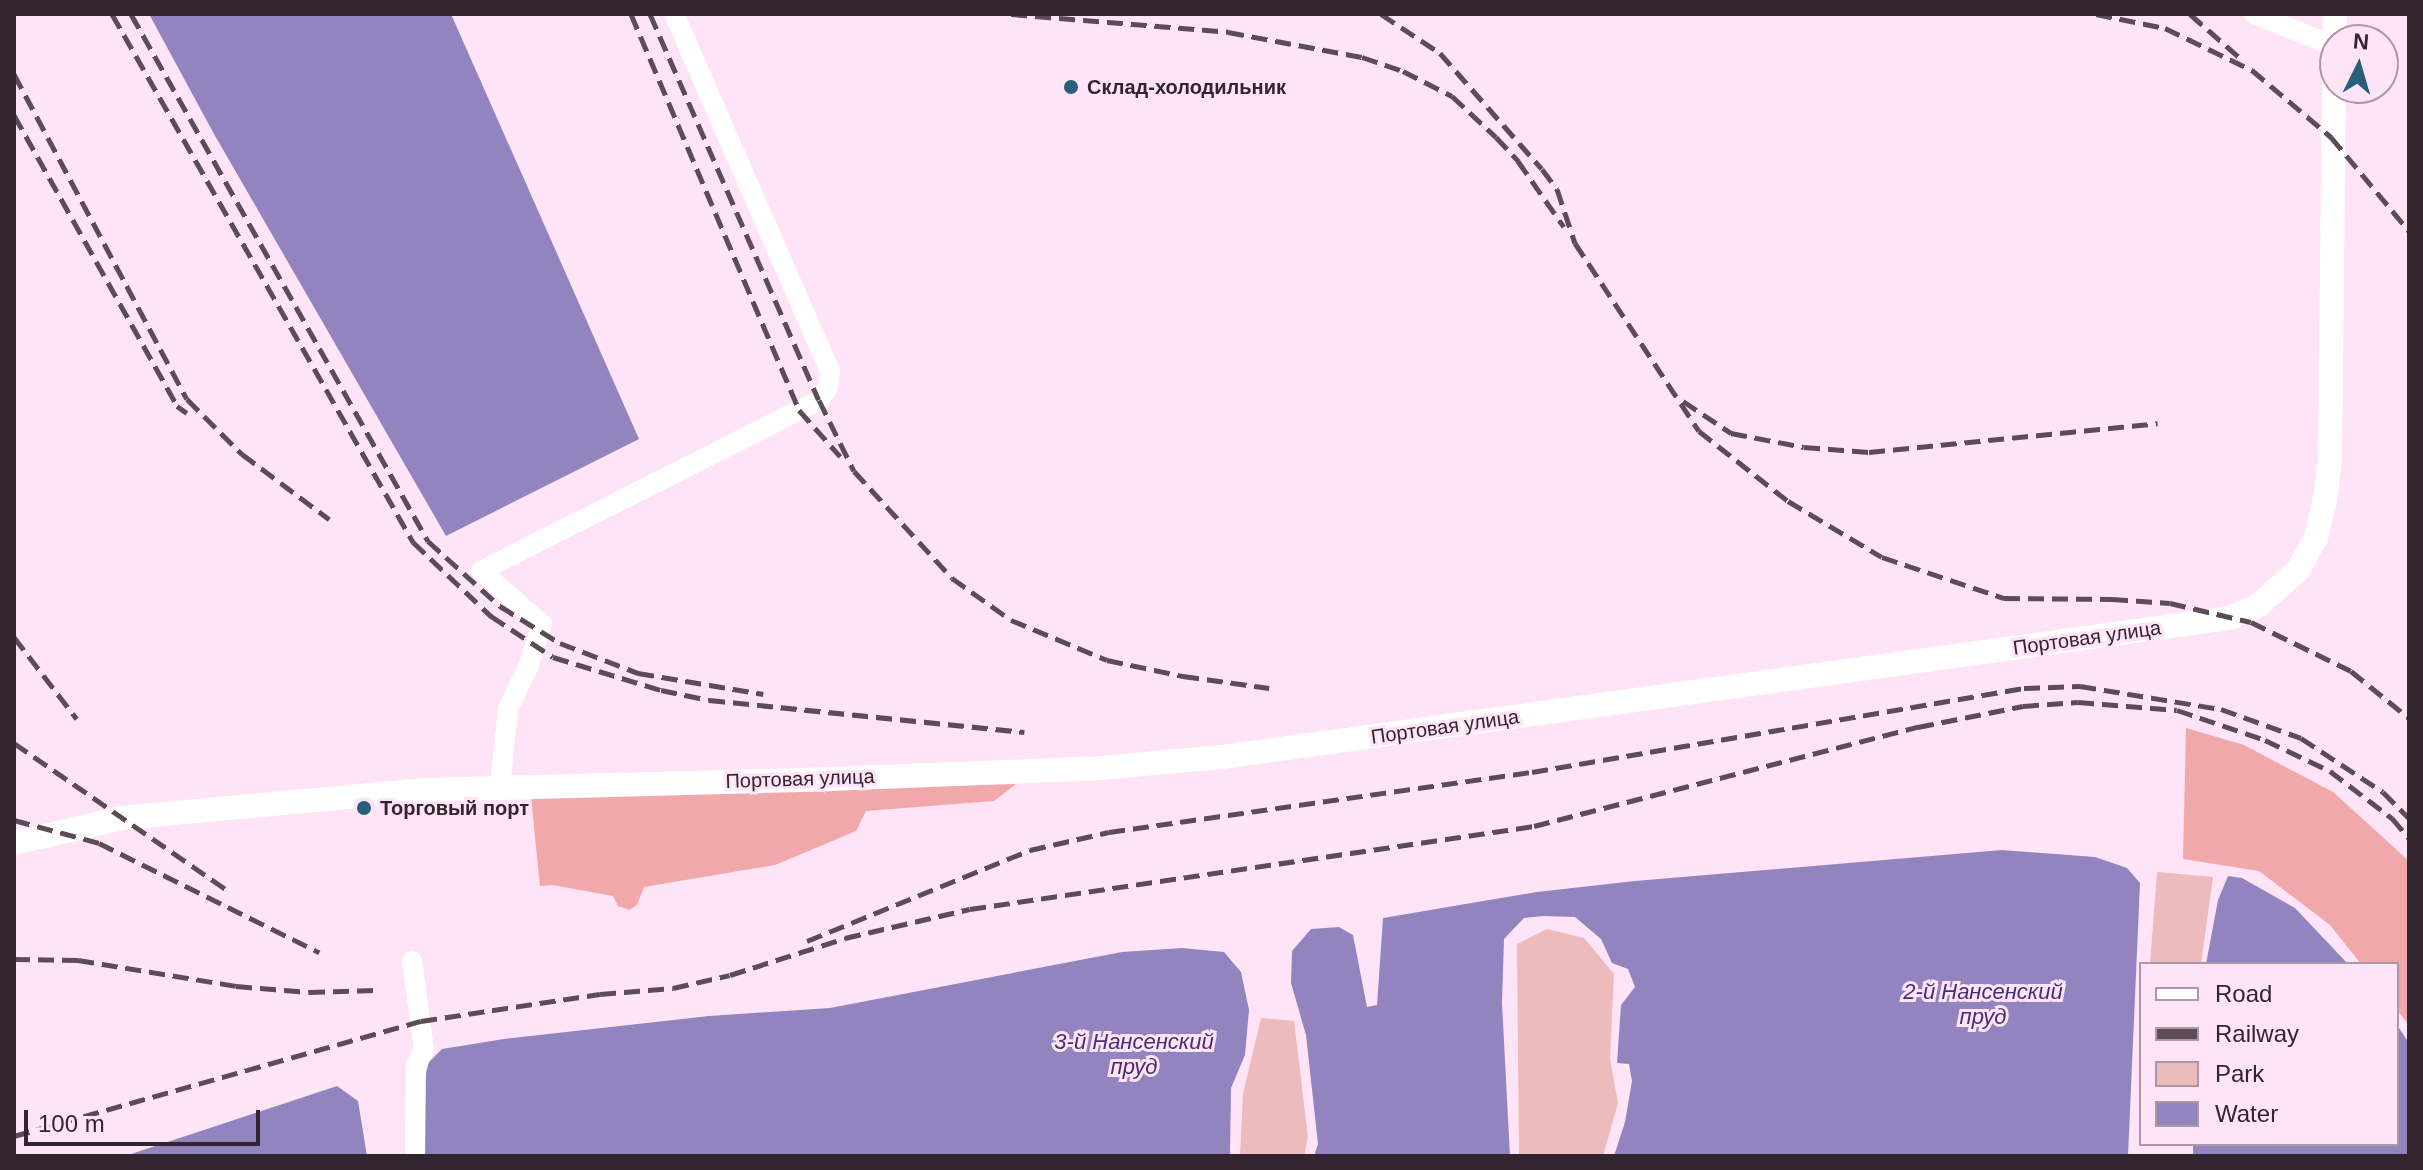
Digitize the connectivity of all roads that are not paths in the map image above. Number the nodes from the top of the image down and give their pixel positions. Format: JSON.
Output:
{"nodes":[{"id":1,"x":674,"y":14,"type":"edge"},
{"id":2,"x":2254,"y":14,"type":"edge"},
{"id":3,"x":2319,"y":40,"type":"edge"},
{"id":4,"x":2333,"y":104,"type":"edge"},
{"id":5,"x":500,"y":786,"type":"junction"},
{"id":6,"x":14,"y":843,"type":"edge"},
{"id":7,"x":412,"y":961,"type":"dead end"},
{"id":8,"x":415,"y":1156,"type":"edge"}],
"edges":[{"from":1,"to":5,"type":"street"},
{"from":2,"to":3,"type":"street"},
{"from":4,"to":5,"type":"main road","name":"Портовая улица"},
{"from":5,"to":6,"type":"main road","name":"Портовая улица"},
{"from":7,"to":8,"type":"street"}]}
